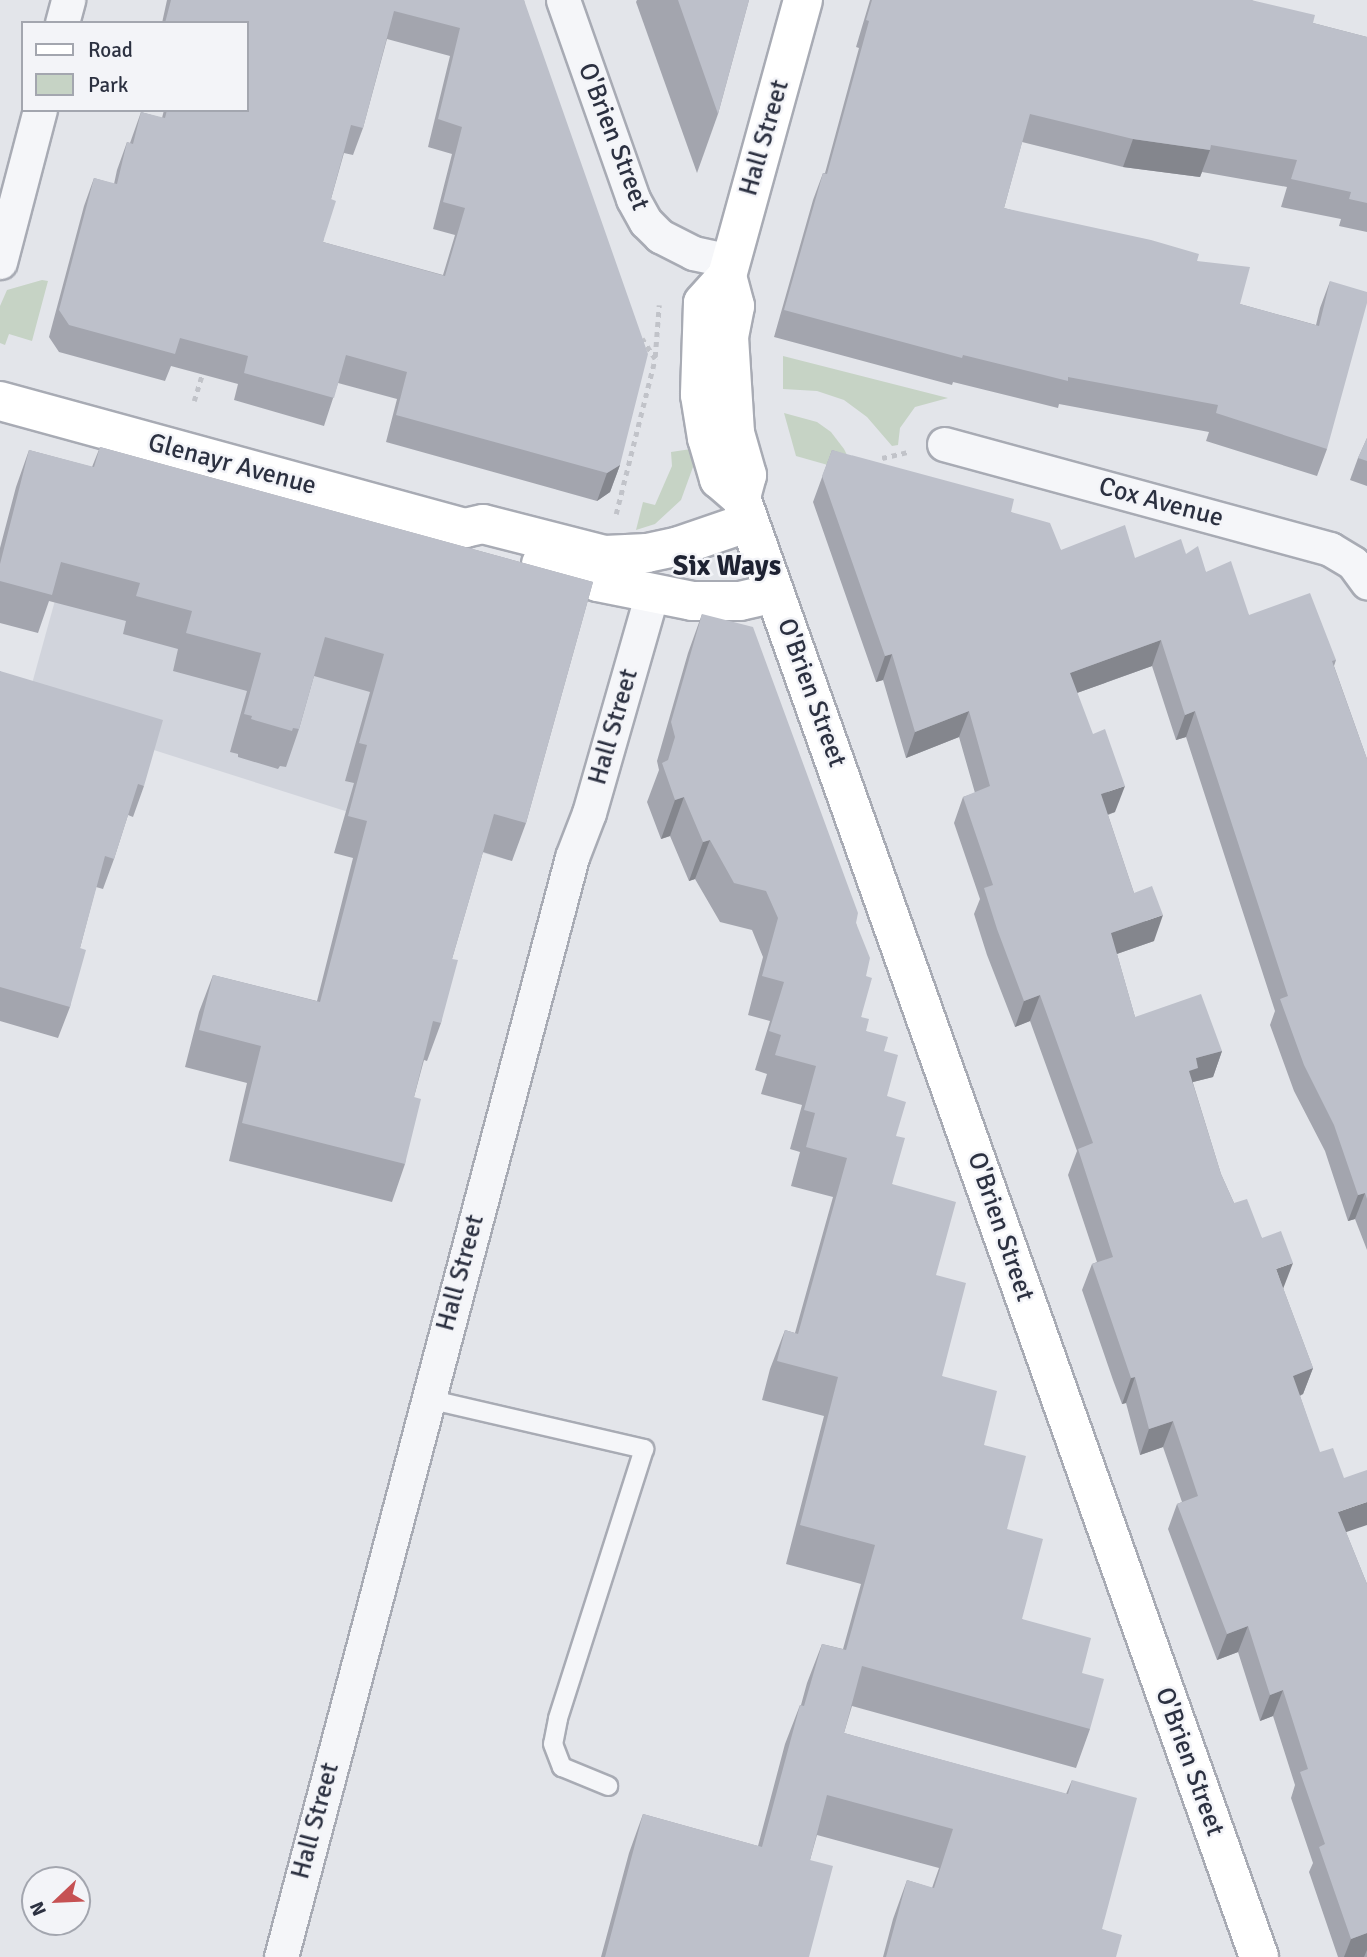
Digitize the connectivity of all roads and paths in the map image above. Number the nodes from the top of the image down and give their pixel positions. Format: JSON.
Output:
{"nodes":[{"id":1,"x":68,"y":0,"type":"edge"},
{"id":2,"x":563,"y":0,"type":"edge"},
{"id":3,"x":803,"y":0,"type":"edge"},
{"id":4,"x":63,"y":21,"type":"edge"},
{"id":5,"x":39,"y":112,"type":"edge"},
{"id":6,"x":0,"y":262,"type":"edge"},
{"id":7,"x":729,"y":268,"type":"junction"},
{"id":8,"x":636,"y":329,"type":"edge"},
{"id":9,"x":202,"y":374,"type":"dead end"},
{"id":10,"x":194,"y":401,"type":"dead end"},
{"id":11,"x":1,"y":405,"type":"edge"},
{"id":12,"x":944,"y":444,"type":"dead end"},
{"id":13,"x":745,"y":510,"type":"junction"},
{"id":14,"x":614,"y":522,"type":"dead end"},
{"id":15,"x":465,"y":528,"type":"junction"},
{"id":16,"x":1367,"y":582,"type":"edge"},
{"id":17,"x":652,"y":593,"type":"junction"},
{"id":18,"x":774,"y":593,"type":"junction"},
{"id":19,"x":428,"y":1399,"type":"junction"},
{"id":20,"x":608,"y":1786,"type":"dead end"},
{"id":21,"x":281,"y":1957,"type":"edge"},
{"id":22,"x":1259,"y":1957,"type":"edge"}],
"edges":[{"from":1,"to":4,"type":"street"},
{"from":2,"to":7,"type":"street","name":"O'Brien Street"},
{"from":3,"to":7,"type":"street","name":"Hall Street"},
{"from":5,"to":6,"type":"street"},
{"from":7,"to":13,"type":"street","name":"O'Brien Street"},
{"from":8,"to":14,"type":"path"},
{"from":9,"to":10,"type":"path"},
{"from":11,"to":15,"type":"street","name":"Glenayr Avenue"},
{"from":12,"to":16,"type":"street","name":"Cox Avenue"},
{"from":13,"to":15,"type":"street","name":"Glenayr Avenue"},
{"from":13,"to":18,"type":"street","name":"O'Brien Street"},
{"from":15,"to":17,"type":"street","name":"Glenayr Avenue"},
{"from":17,"to":18,"type":"street","name":"Glenayr Avenue"},
{"from":17,"to":19,"type":"street","name":"Hall Street"},
{"from":18,"to":22,"type":"street","name":"O'Brien Street"},
{"from":19,"to":20,"type":"lane"},
{"from":19,"to":21,"type":"street","name":"Hall Street"}]}
